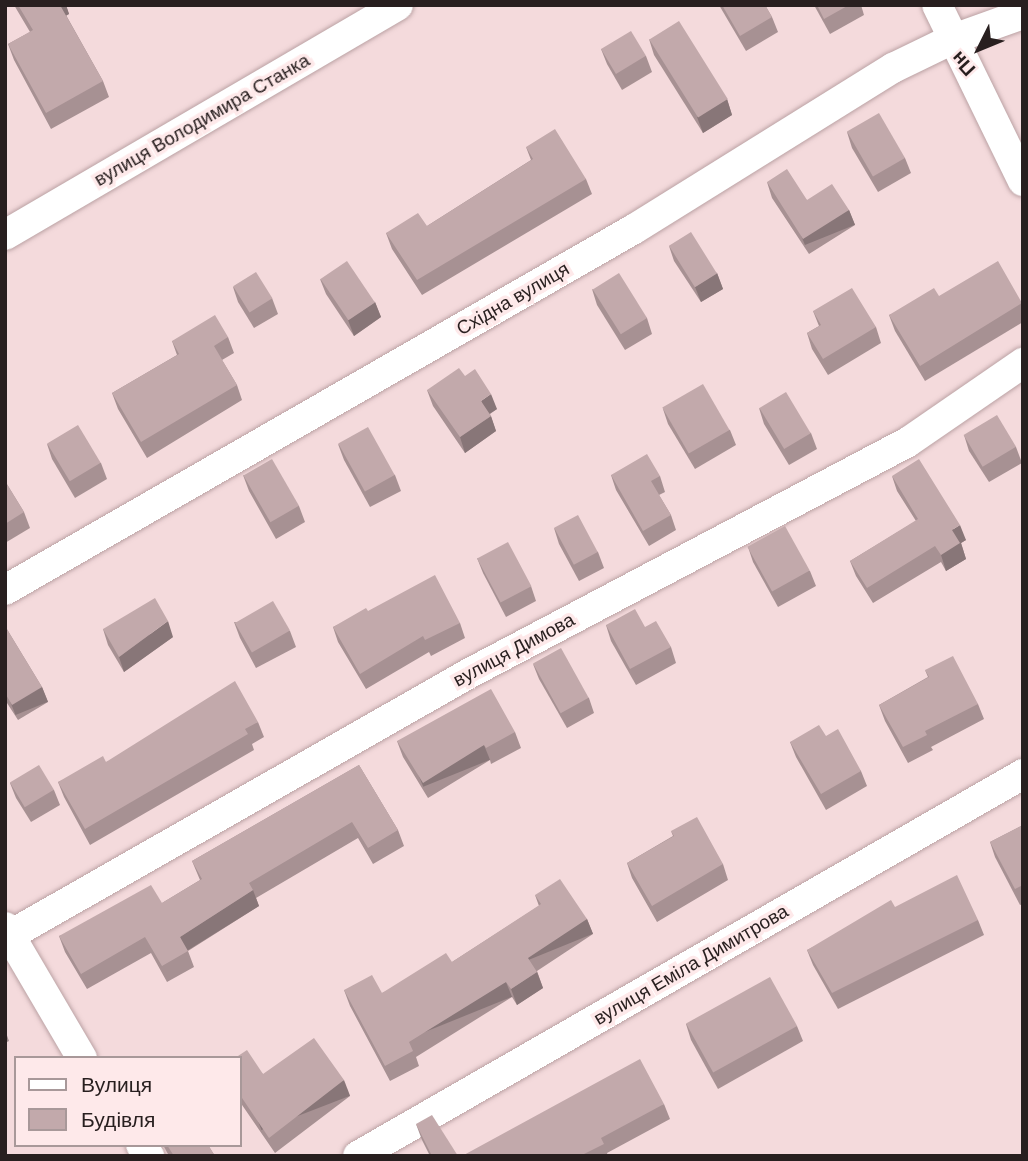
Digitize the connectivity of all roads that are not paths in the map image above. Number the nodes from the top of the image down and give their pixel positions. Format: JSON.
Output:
{"nodes":[{"id":1,"x":398,"y":5,"type":"edge"},
{"id":2,"x":937,"y":5,"type":"edge"},
{"id":3,"x":1023,"y":14,"type":"edge"},
{"id":4,"x":953,"y":39,"type":"junction"},
{"id":5,"x":1023,"y":181,"type":"edge"},
{"id":6,"x":5,"y":234,"type":"edge"},
{"id":7,"x":1023,"y":363,"type":"edge"},
{"id":8,"x":5,"y":590,"type":"edge"},
{"id":9,"x":1023,"y":774,"type":"edge"},
{"id":10,"x":7,"y":933,"type":"edge"},
{"id":11,"x":81,"y":1056,"type":"edge"},
{"id":12,"x":358,"y":1156,"type":"edge"}],
"edges":[{"from":1,"to":6,"type":"street","name":"вулиця Володимира Станка"},
{"from":2,"to":4,"type":"street"},
{"from":3,"to":4,"type":"street","name":"Східна вулиця"},
{"from":4,"to":5,"type":"street"},
{"from":4,"to":8,"type":"street","name":"Східна вулиця"},
{"from":7,"to":10,"type":"street","name":"вулиця Димова"},
{"from":9,"to":12,"type":"street","name":"вулиця Еміла Димитрова"},
{"from":10,"to":11,"type":"street"}]}
